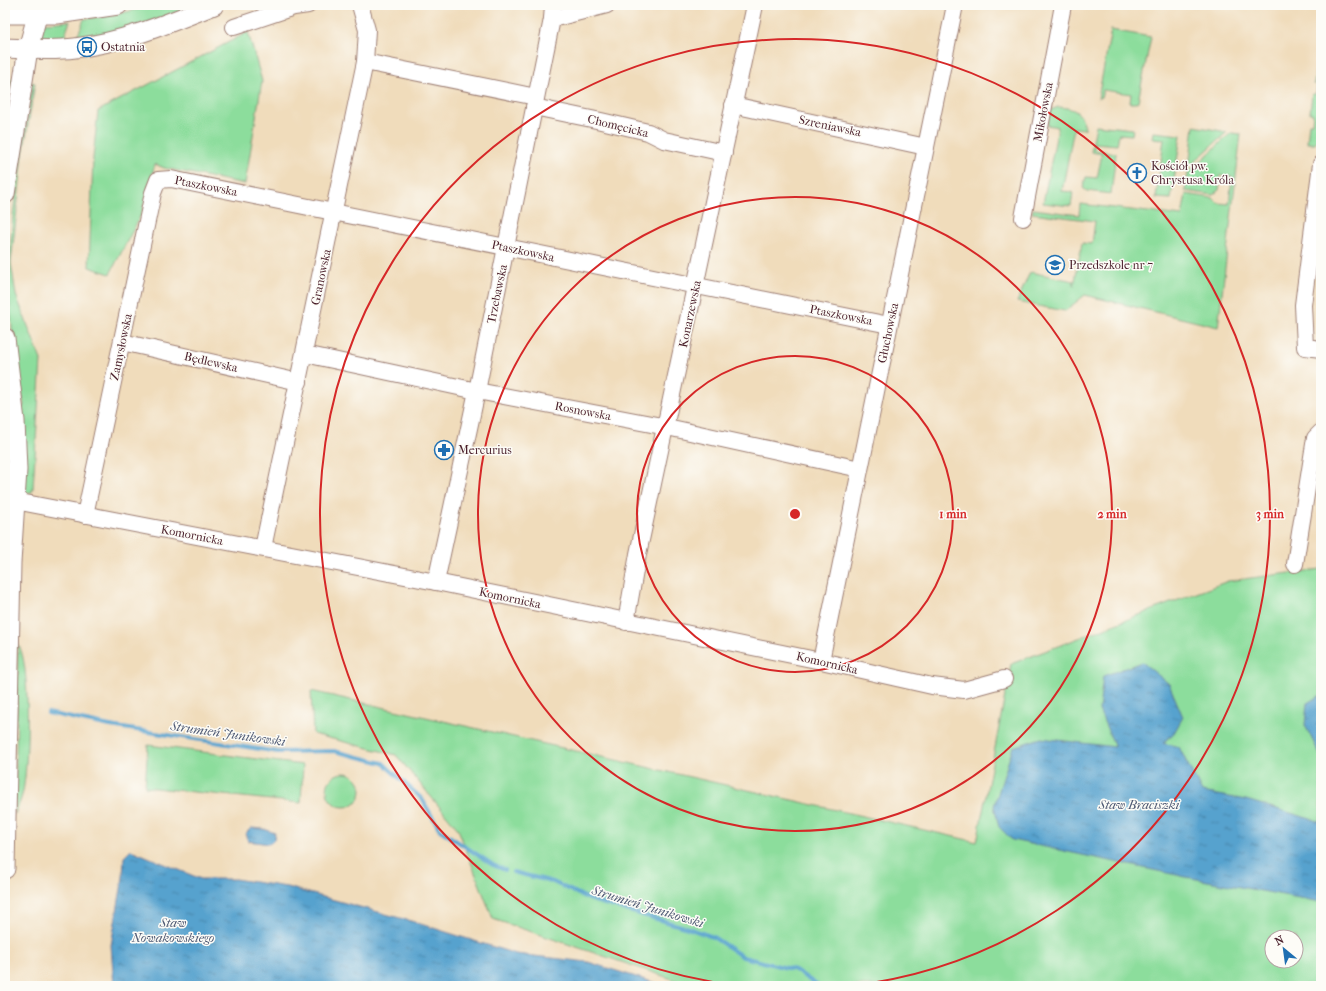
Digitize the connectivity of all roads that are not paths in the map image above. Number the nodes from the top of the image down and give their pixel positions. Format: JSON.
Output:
{"nodes":[{"id":1,"x":67,"y":5,"type":"edge"},
{"id":2,"x":118,"y":5,"type":"edge"},
{"id":3,"x":214,"y":5,"type":"edge"},
{"id":4,"x":308,"y":5,"type":"edge"},
{"id":5,"x":360,"y":5,"type":"edge"},
{"id":6,"x":607,"y":5,"type":"edge"},
{"id":7,"x":756,"y":5,"type":"edge"},
{"id":8,"x":955,"y":5,"type":"edge"},
{"id":9,"x":1062,"y":5,"type":"edge"},
{"id":10,"x":39,"y":10,"type":"edge"},
{"id":11,"x":88,"y":10,"type":"junction"},
{"id":12,"x":553,"y":12,"type":"edge"},
{"id":13,"x":5,"y":14,"type":"edge"},
{"id":14,"x":234,"y":27,"type":"dead end"},
{"id":15,"x":5,"y":48,"type":"edge"},
{"id":16,"x":28,"y":49,"type":"junction"},
{"id":17,"x":365,"y":62,"type":"junction"},
{"id":18,"x":535,"y":102,"type":"junction"},
{"id":19,"x":733,"y":105,"type":"junction"},
{"id":20,"x":926,"y":147,"type":"junction"},
{"id":21,"x":724,"y":153,"type":"junction"},
{"id":22,"x":1321,"y":164,"type":"edge"},
{"id":23,"x":158,"y":180,"type":"joint"},
{"id":24,"x":5,"y":194,"type":"edge"},
{"id":25,"x":334,"y":211,"type":"junction"},
{"id":26,"x":1023,"y":218,"type":"dead end"},
{"id":27,"x":507,"y":248,"type":"junction"},
{"id":28,"x":696,"y":287,"type":"junction"},
{"id":29,"x":889,"y":325,"type":"junction"},
{"id":30,"x":5,"y":338,"type":"edge"},
{"id":31,"x":122,"y":342,"type":"junction"},
{"id":32,"x":1321,"y":349,"type":"edge"},
{"id":33,"x":305,"y":354,"type":"junction"},
{"id":34,"x":299,"y":382,"type":"junction"},
{"id":35,"x":478,"y":391,"type":"junction"},
{"id":36,"x":667,"y":427,"type":"junction"},
{"id":37,"x":1321,"y":432,"type":"edge"},
{"id":38,"x":860,"y":469,"type":"junction"},
{"id":39,"x":15,"y":501,"type":"junction"},
{"id":40,"x":85,"y":515,"type":"junction"},
{"id":41,"x":263,"y":548,"type":"junction"},
{"id":42,"x":1295,"y":564,"type":"dead end"},
{"id":43,"x":436,"y":582,"type":"junction"},
{"id":44,"x":626,"y":622,"type":"junction"},
{"id":45,"x":821,"y":661,"type":"junction"},
{"id":46,"x":1004,"y":679,"type":"dead end"},
{"id":47,"x":5,"y":869,"type":"edge"}],
"edges":[{"from":1,"to":11,"type":"street"},
{"from":2,"to":11,"type":"street"},
{"from":3,"to":16,"type":"street"},
{"from":4,"to":14,"type":"street"},
{"from":5,"to":17,"type":"street","name":"Granowska"},
{"from":6,"to":12,"type":"street"},
{"from":7,"to":19,"type":"street","name":"Konarzewska"},
{"from":8,"to":20,"type":"street","name":"Głuchowska"},
{"from":9,"to":26,"type":"street","name":"Mikołowska"},
{"from":10,"to":11,"type":"street"},
{"from":10,"to":13,"type":"street"},
{"from":10,"to":16,"type":"street"},
{"from":12,"to":18,"type":"street","name":"Trzebawska"},
{"from":15,"to":16,"type":"street"},
{"from":16,"to":24,"type":"street"},
{"from":17,"to":18,"type":"street","name":"Chomęcicka"},
{"from":17,"to":25,"type":"street","name":"Granowska"},
{"from":18,"to":21,"type":"street","name":"Chomęcicka"},
{"from":18,"to":27,"type":"street","name":"Trzebawska"},
{"from":19,"to":20,"type":"street","name":"Szreniawska"},
{"from":19,"to":21,"type":"street","name":"Konarzewska"},
{"from":20,"to":29,"type":"street","name":"Głuchowska"},
{"from":21,"to":28,"type":"street","name":"Konarzewska"},
{"from":22,"to":32,"type":"street"},
{"from":23,"to":25,"type":"street","name":"Ptaszkowska"},
{"from":23,"to":31,"type":"street","name":"Zamysłowska"},
{"from":25,"to":27,"type":"street","name":"Ptaszkowska"},
{"from":25,"to":33,"type":"street","name":"Granowska"},
{"from":27,"to":28,"type":"street","name":"Ptaszkowska"},
{"from":27,"to":35,"type":"street","name":"Trzebawska"},
{"from":28,"to":29,"type":"street","name":"Ptaszkowska"},
{"from":28,"to":36,"type":"street","name":"Konarzewska"},
{"from":29,"to":38,"type":"street","name":"Głuchowska"},
{"from":30,"to":39,"type":"street"},
{"from":31,"to":34,"type":"street","name":"Będlewska"},
{"from":31,"to":40,"type":"street","name":"Zamysłowska"},
{"from":33,"to":34,"type":"street","name":"Granowska"},
{"from":33,"to":35,"type":"street","name":"Rosnowska"},
{"from":34,"to":41,"type":"street","name":"Granowska"},
{"from":35,"to":36,"type":"street","name":"Rosnowska"},
{"from":35,"to":43,"type":"street","name":"Trzebawska"},
{"from":36,"to":38,"type":"street","name":"Rosnowska"},
{"from":36,"to":44,"type":"street","name":"Konarzewska"},
{"from":37,"to":42,"type":"street"},
{"from":38,"to":45,"type":"street","name":"Głuchowska"},
{"from":39,"to":40,"type":"street","name":"Komornicka"},
{"from":39,"to":47,"type":"street"},
{"from":40,"to":41,"type":"street","name":"Komornicka"},
{"from":41,"to":43,"type":"street","name":"Komornicka"},
{"from":43,"to":44,"type":"street","name":"Komornicka"},
{"from":44,"to":45,"type":"street","name":"Komornicka"},
{"from":45,"to":46,"type":"street","name":"Komornicka"}]}
